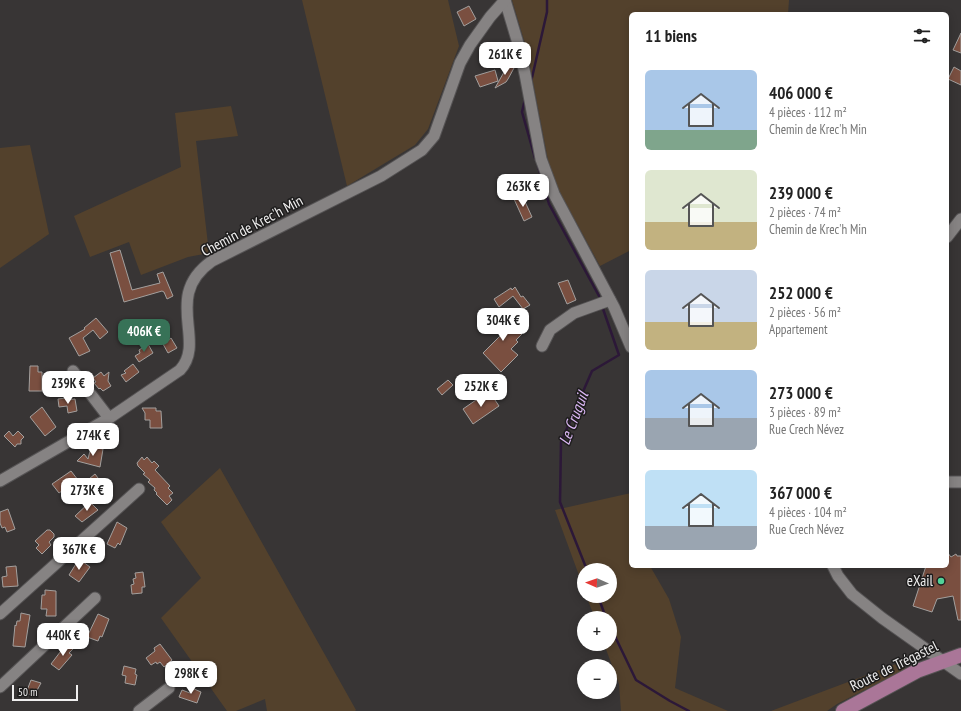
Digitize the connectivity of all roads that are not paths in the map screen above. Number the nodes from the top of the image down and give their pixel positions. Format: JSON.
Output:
{"nodes":[{"id":1,"x":505,"y":0,"type":"edge"},
{"id":2,"x":961,"y":219,"type":"edge"},
{"id":3,"x":949,"y":234,"type":"edge"},
{"id":4,"x":610,"y":300,"type":"junction"},
{"id":5,"x":629,"y":343,"type":"edge"},
{"id":6,"x":542,"y":346,"type":"dead end"},
{"id":7,"x":73,"y":371,"type":"dead end"},
{"id":8,"x":109,"y":418,"type":"junction"},
{"id":9,"x":0,"y":481,"type":"edge"},
{"id":10,"x":949,"y":482,"type":"edge"},
{"id":11,"x":961,"y":482,"type":"edge"},
{"id":12,"x":139,"y":489,"type":"dead end"},
{"id":13,"x":834,"y":568,"type":"edge"},
{"id":14,"x":95,"y":598,"type":"dead end"},
{"id":15,"x":0,"y":614,"type":"edge"},
{"id":16,"x":961,"y":655,"type":"edge"},
{"id":17,"x":942,"y":660,"type":"junction"},
{"id":18,"x":961,"y":674,"type":"edge"},
{"id":19,"x":0,"y":687,"type":"edge"},
{"id":20,"x":169,"y":688,"type":"dead end"},
{"id":21,"x":139,"y":711,"type":"edge"},
{"id":22,"x":844,"y":711,"type":"edge"}],
"edges":[{"from":1,"to":4,"type":"street"},
{"from":1,"to":8,"type":"street","name":"Chemin de Krec'h Min"},
{"from":2,"to":3,"type":"street"},
{"from":4,"to":5,"type":"street"},
{"from":4,"to":6,"type":"street"},
{"from":7,"to":8,"type":"street"},
{"from":8,"to":9,"type":"street","name":"Chemin de Krec'h Min"},
{"from":10,"to":11,"type":"street"},
{"from":12,"to":15,"type":"street"},
{"from":13,"to":17,"type":"street"},
{"from":14,"to":19,"type":"street"},
{"from":16,"to":17,"type":"main road","name":"Route de Trégastel"},
{"from":17,"to":18,"type":"street"},
{"from":17,"to":22,"type":"main road","name":"Route de Trégastel"},
{"from":20,"to":21,"type":"street"}]}
